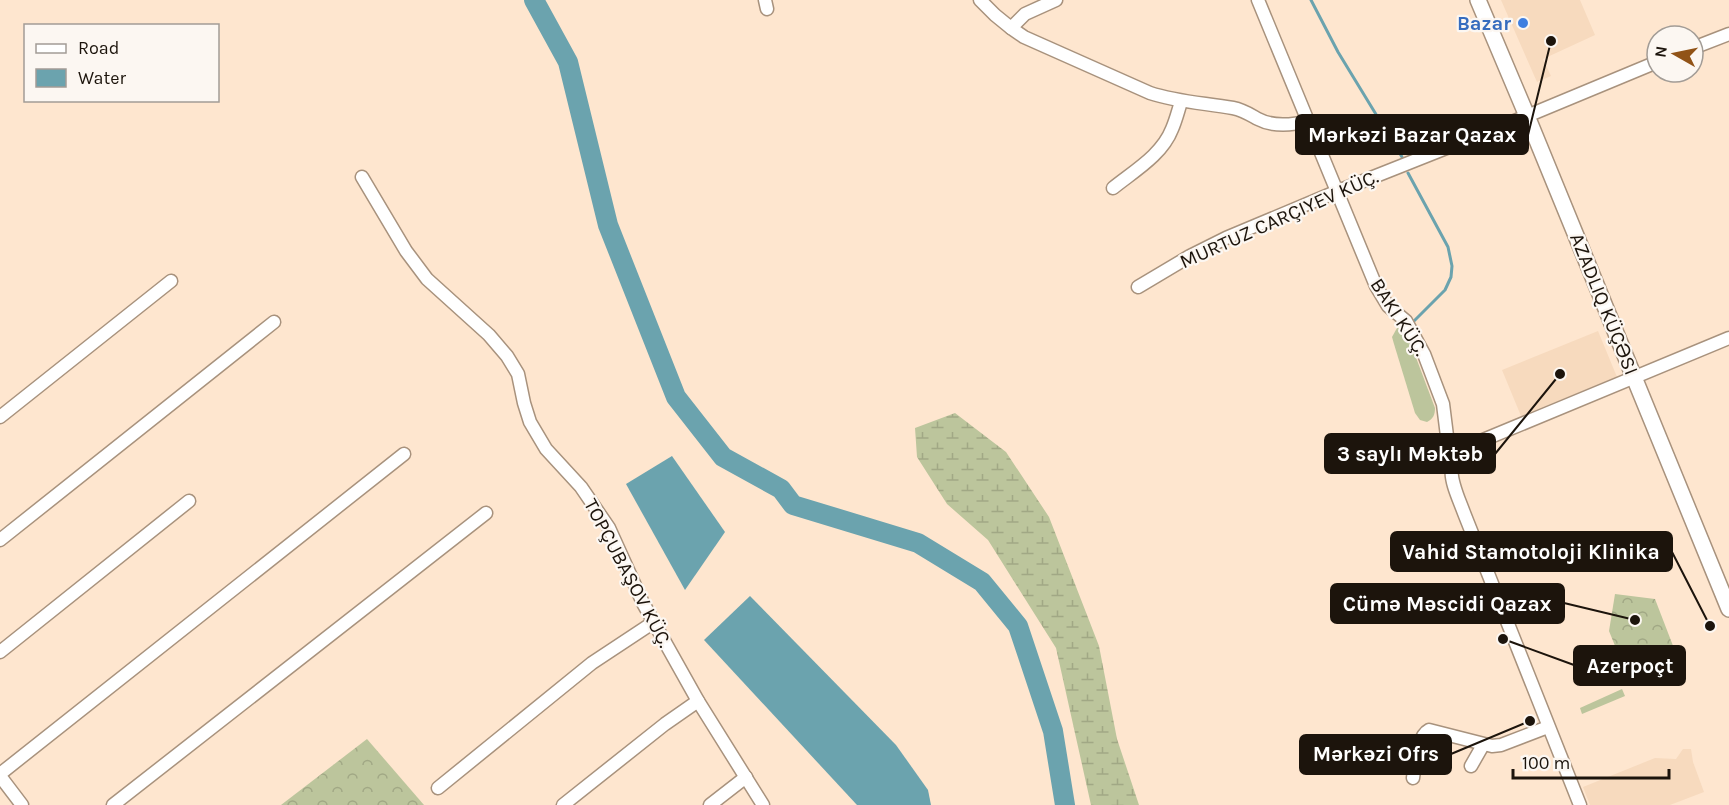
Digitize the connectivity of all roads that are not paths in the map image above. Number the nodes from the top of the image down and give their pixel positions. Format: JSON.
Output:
{"nodes":[{"id":1,"x":980,"y":0,"type":"edge"},
{"id":2,"x":1056,"y":0,"type":"edge"},
{"id":3,"x":1258,"y":0,"type":"edge"},
{"id":4,"x":1478,"y":0,"type":"edge"},
{"id":5,"x":1011,"y":28,"type":"junction"},
{"id":6,"x":1729,"y":34,"type":"edge"},
{"id":7,"x":1705,"y":43,"type":"edge"},
{"id":8,"x":1645,"y":67,"type":"edge"},
{"id":9,"x":1181,"y":102,"type":"junction"},
{"id":10,"x":1527,"y":116,"type":"junction"},
{"id":11,"x":1309,"y":121,"type":"junction"},
{"id":12,"x":362,"y":177,"type":"dead end"},
{"id":13,"x":1113,"y":188,"type":"dead end"},
{"id":14,"x":1338,"y":191,"type":"junction"},
{"id":15,"x":171,"y":281,"type":"dead end"},
{"id":16,"x":1138,"y":287,"type":"dead end"},
{"id":17,"x":274,"y":322,"type":"dead end"},
{"id":18,"x":1729,"y":338,"type":"edge"},
{"id":19,"x":1634,"y":378,"type":"junction"},
{"id":20,"x":0,"y":417,"type":"edge"},
{"id":21,"x":404,"y":454,"type":"dead end"},
{"id":22,"x":1457,"y":454,"type":"junction"},
{"id":23,"x":189,"y":501,"type":"dead end"},
{"id":24,"x":486,"y":513,"type":"dead end"},
{"id":25,"x":0,"y":540,"type":"edge"},
{"id":26,"x":1729,"y":609,"type":"edge"},
{"id":27,"x":654,"y":622,"type":"junction"},
{"id":28,"x":0,"y":652,"type":"edge"},
{"id":29,"x":698,"y":701,"type":"junction"},
{"id":30,"x":1548,"y":727,"type":"junction"},
{"id":31,"x":1483,"y":745,"type":"junction"},
{"id":32,"x":1471,"y":766,"type":"dead end"},
{"id":33,"x":0,"y":775,"type":"edge"},
{"id":34,"x":746,"y":777,"type":"junction"},
{"id":35,"x":1413,"y":778,"type":"dead end"},
{"id":36,"x":438,"y":788,"type":"dead end"},
{"id":37,"x":22,"y":805,"type":"edge"},
{"id":38,"x":113,"y":805,"type":"edge"},
{"id":39,"x":563,"y":805,"type":"edge"},
{"id":40,"x":710,"y":805,"type":"edge"},
{"id":41,"x":763,"y":805,"type":"edge"},
{"id":42,"x":1580,"y":805,"type":"edge"}],
"edges":[{"from":1,"to":5,"type":"street"},
{"from":2,"to":5,"type":"street"},
{"from":3,"to":11,"type":"street"},
{"from":4,"to":10,"type":"street"},
{"from":5,"to":9,"type":"street"},
{"from":6,"to":7,"type":"street"},
{"from":8,"to":10,"type":"street"},
{"from":9,"to":11,"type":"street"},
{"from":9,"to":13,"type":"street"},
{"from":10,"to":14,"type":"street"},
{"from":10,"to":19,"type":"street"},
{"from":11,"to":14,"type":"street"},
{"from":12,"to":27,"type":"street","name":"TOPÇUBAŞOV KÜÇ."},
{"from":14,"to":16,"type":"street"},
{"from":14,"to":22,"type":"street"},
{"from":15,"to":20,"type":"street"},
{"from":17,"to":25,"type":"street"},
{"from":18,"to":19,"type":"street"},
{"from":19,"to":22,"type":"street"},
{"from":19,"to":26,"type":"street"},
{"from":21,"to":33,"type":"street"},
{"from":22,"to":30,"type":"street"},
{"from":23,"to":28,"type":"street"},
{"from":24,"to":38,"type":"street"},
{"from":27,"to":29,"type":"street","name":"TOPÇUBAŞOV KÜÇ."},
{"from":27,"to":36,"type":"street"},
{"from":29,"to":34,"type":"street","name":"TOPÇUBAŞOV KÜÇ."},
{"from":29,"to":39,"type":"street"},
{"from":30,"to":31,"type":"street"},
{"from":30,"to":42,"type":"street"},
{"from":31,"to":32,"type":"street"},
{"from":31,"to":35,"type":"street"},
{"from":33,"to":37,"type":"street"},
{"from":34,"to":40,"type":"street"},
{"from":34,"to":41,"type":"street","name":"TOPÇUBAŞOV KÜÇ."}]}
